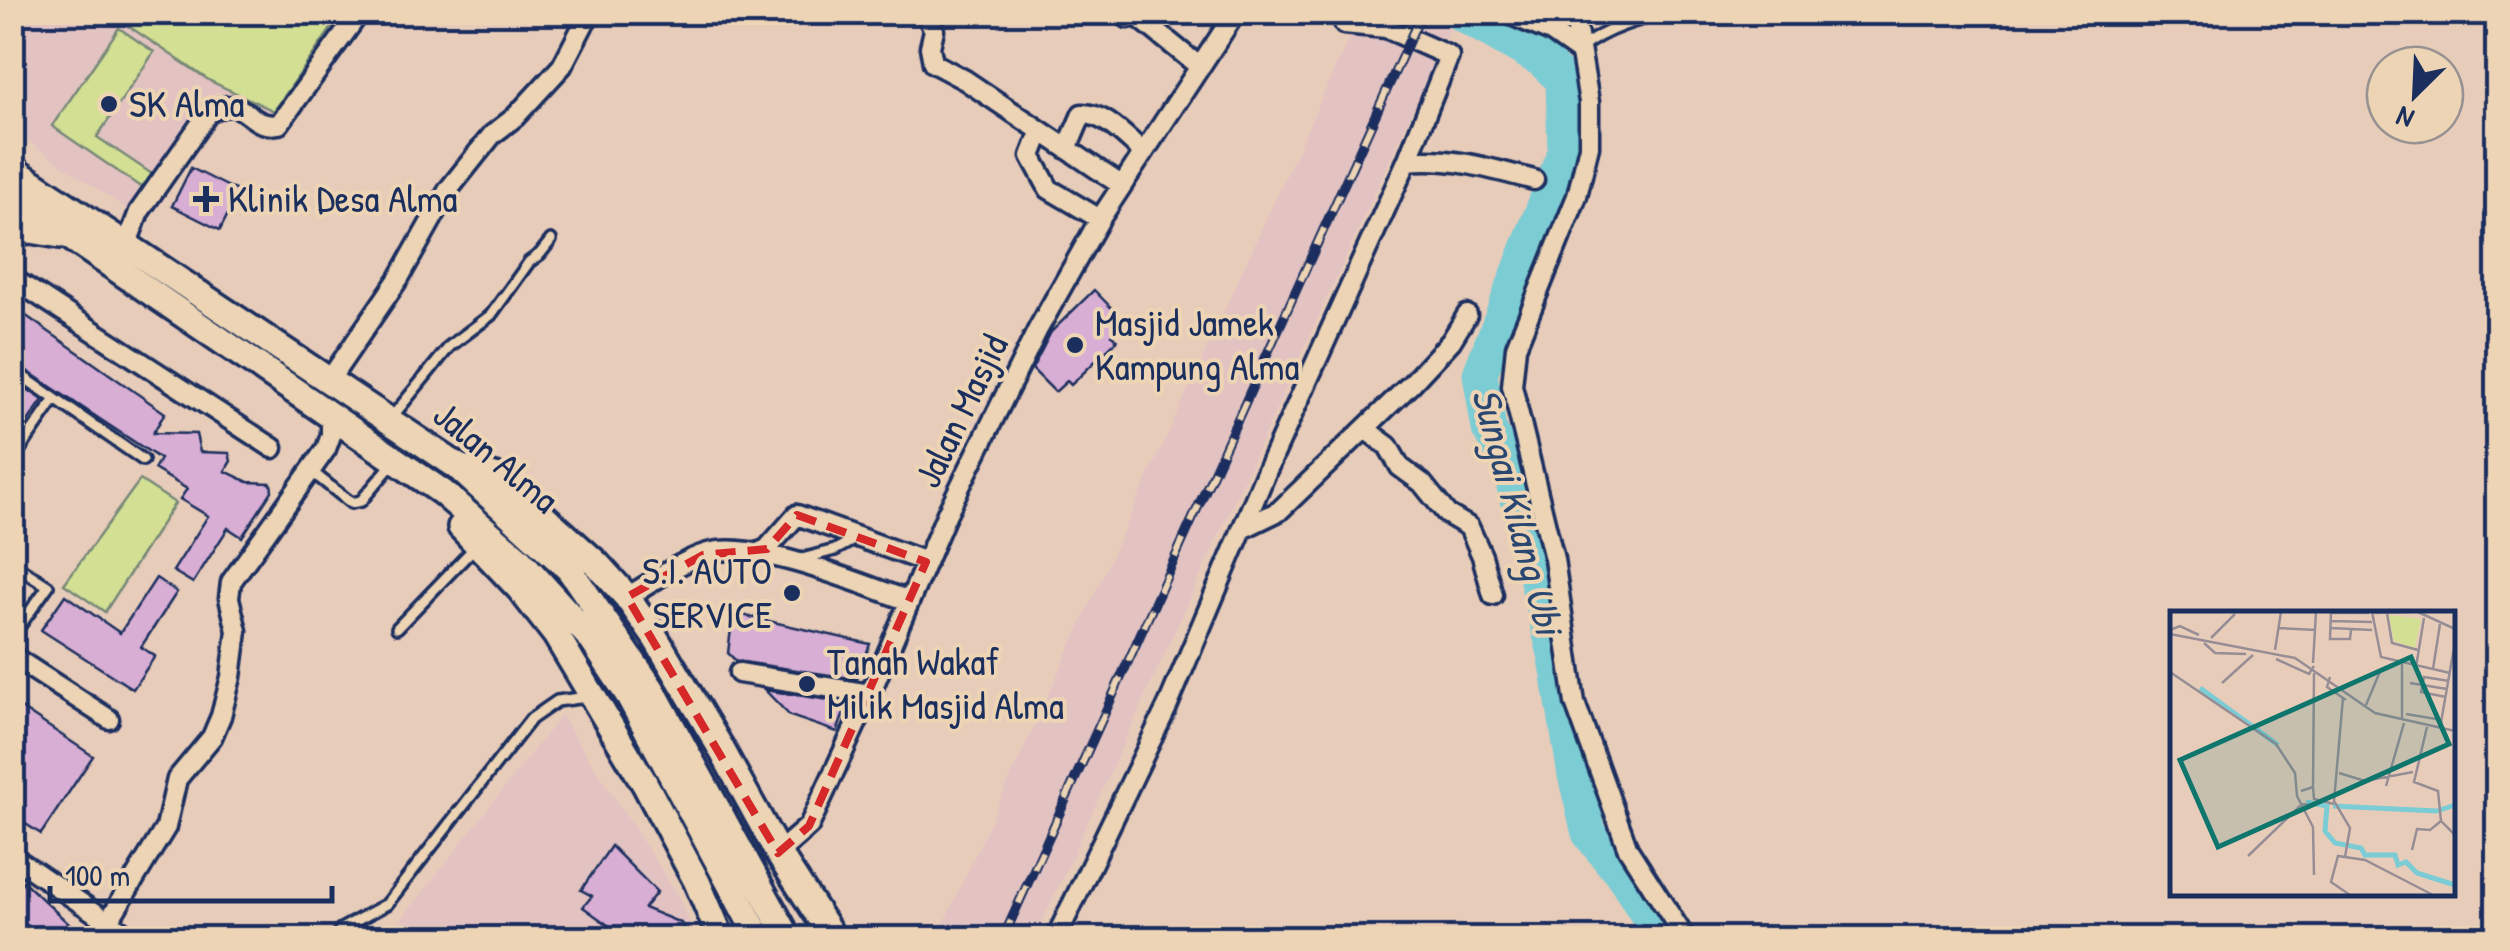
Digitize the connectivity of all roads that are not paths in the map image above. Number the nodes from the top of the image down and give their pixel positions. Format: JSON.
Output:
{"nodes":[{"id":1,"x":360,"y":12,"type":"edge"},
{"id":2,"x":590,"y":12,"type":"edge"},
{"id":3,"x":842,"y":12,"type":"edge"},
{"id":4,"x":868,"y":12,"type":"edge"},
{"id":5,"x":924,"y":12,"type":"edge"},
{"id":6,"x":1119,"y":12,"type":"edge"},
{"id":7,"x":1236,"y":12,"type":"edge"},
{"id":8,"x":1340,"y":12,"type":"edge"},
{"id":9,"x":1504,"y":12,"type":"edge"},
{"id":10,"x":1574,"y":12,"type":"edge"},
{"id":11,"x":1672,"y":12,"type":"edge"},
{"id":12,"x":1578,"y":51,"type":"junction"},
{"id":13,"x":1200,"y":67,"type":"junction"},
{"id":14,"x":1040,"y":133,"type":"junction"},
{"id":15,"x":1067,"y":149,"type":"junction"},
{"id":16,"x":1143,"y":152,"type":"junction"},
{"id":17,"x":1407,"y":161,"type":"junction"},
{"id":18,"x":12,"y":169,"type":"edge"},
{"id":19,"x":1534,"y":180,"type":"dead end"},
{"id":20,"x":1122,"y":185,"type":"junction"},
{"id":21,"x":12,"y":197,"type":"edge"},
{"id":22,"x":1100,"y":220,"type":"junction"},
{"id":23,"x":12,"y":232,"type":"edge"},
{"id":24,"x":70,"y":237,"type":"junction"},
{"id":25,"x":550,"y":240,"type":"dead end"},
{"id":26,"x":135,"y":251,"type":"junction"},
{"id":27,"x":12,"y":278,"type":"edge"},
{"id":28,"x":1467,"y":315,"type":"dead end"},
{"id":29,"x":12,"y":368,"type":"edge"},
{"id":30,"x":330,"y":378,"type":"junction"},
{"id":31,"x":55,"y":398,"type":"junction"},
{"id":32,"x":331,"y":416,"type":"junction"},
{"id":33,"x":390,"y":419,"type":"junction"},
{"id":34,"x":1365,"y":430,"type":"junction"},
{"id":35,"x":273,"y":448,"type":"dead end"},
{"id":36,"x":143,"y":460,"type":"dead end"},
{"id":37,"x":395,"y":460,"type":"junction"},
{"id":38,"x":12,"y":461,"type":"edge"},
{"id":39,"x":457,"y":466,"type":"junction"},
{"id":40,"x":311,"y":471,"type":"junction"},
{"id":41,"x":442,"y":492,"type":"junction"},
{"id":42,"x":1242,"y":529,"type":"junction"},
{"id":43,"x":860,"y":537,"type":"junction"},
{"id":44,"x":478,"y":544,"type":"junction"},
{"id":45,"x":756,"y":554,"type":"junction"},
{"id":46,"x":788,"y":561,"type":"junction"},
{"id":47,"x":926,"y":562,"type":"junction"},
{"id":48,"x":12,"y":563,"type":"edge"},
{"id":49,"x":1493,"y":596,"type":"dead end"},
{"id":50,"x":627,"y":597,"type":"junction"},
{"id":51,"x":909,"y":602,"type":"junction"},
{"id":52,"x":397,"y":628,"type":"dead end"},
{"id":53,"x":12,"y":637,"type":"edge"},
{"id":54,"x":12,"y":656,"type":"edge"},
{"id":55,"x":739,"y":673,"type":"dead end"},
{"id":56,"x":870,"y":694,"type":"junction"},
{"id":57,"x":595,"y":698,"type":"junction"},
{"id":58,"x":108,"y":719,"type":"dead end"},
{"id":59,"x":778,"y":853,"type":"junction"},
{"id":60,"x":12,"y":856,"type":"edge"},
{"id":61,"x":108,"y":922,"type":"junction"},
{"id":62,"x":132,"y":938,"type":"edge"},
{"id":63,"x":335,"y":938,"type":"edge"},
{"id":64,"x":722,"y":938,"type":"edge"},
{"id":65,"x":759,"y":938,"type":"edge"},
{"id":66,"x":788,"y":938,"type":"edge"},
{"id":67,"x":833,"y":938,"type":"edge"},
{"id":68,"x":1056,"y":938,"type":"edge"},
{"id":69,"x":1685,"y":938,"type":"edge"}],
"edges":[{"from":1,"to":26,"type":"street"},
{"from":2,"to":30,"type":"street"},
{"from":3,"to":4,"type":"street"},
{"from":5,"to":14,"type":"street"},
{"from":6,"to":13,"type":"street"},
{"from":7,"to":13,"type":"street","name":"Jalan Masjid"},
{"from":8,"to":17,"type":"street"},
{"from":9,"to":12,"type":"street"},
{"from":10,"to":12,"type":"street"},
{"from":11,"to":12,"type":"lane"},
{"from":12,"to":69,"type":"street"},
{"from":13,"to":16,"type":"street","name":"Jalan Masjid"},
{"from":14,"to":15,"type":"street"},
{"from":14,"to":22,"type":"street"},
{"from":15,"to":16,"type":"street"},
{"from":15,"to":20,"type":"street"},
{"from":16,"to":20,"type":"street","name":"Jalan Masjid"},
{"from":17,"to":19,"type":"street"},
{"from":17,"to":42,"type":"street"},
{"from":18,"to":26,"type":"main road","name":"Jalan Alma"},
{"from":20,"to":22,"type":"street","name":"Jalan Masjid"},
{"from":21,"to":24,"type":"main road","name":"Jalan Alma"},
{"from":22,"to":47,"type":"street","name":"Jalan Masjid"},
{"from":23,"to":24,"type":"main road"},
{"from":24,"to":32,"type":"main road","name":"Jalan Alma"},
{"from":25,"to":33,"type":"lane"},
{"from":26,"to":30,"type":"main road","name":"Jalan Alma"},
{"from":27,"to":35,"type":"street"},
{"from":28,"to":34,"type":"street"},
{"from":29,"to":31,"type":"lane"},
{"from":30,"to":33,"type":"main road","name":"Jalan Alma"},
{"from":31,"to":36,"type":"lane"},
{"from":31,"to":38,"type":"lane"},
{"from":32,"to":37,"type":"main road","name":"Jalan Alma"},
{"from":32,"to":40,"type":"street"},
{"from":33,"to":39,"type":"main road","name":"Jalan Alma"},
{"from":34,"to":42,"type":"street"},
{"from":34,"to":49,"type":"street"},
{"from":37,"to":40,"type":"lane"},
{"from":37,"to":41,"type":"main road","name":"Jalan Alma"},
{"from":39,"to":50,"type":"main road"},
{"from":39,"to":66,"type":"main road","name":"Jalan Alma"},
{"from":40,"to":61,"type":"street"},
{"from":41,"to":44,"type":"main road"},
{"from":41,"to":65,"type":"main road","name":"Jalan Alma"},
{"from":42,"to":68,"type":"street"},
{"from":43,"to":45,"type":"street"},
{"from":43,"to":46,"type":"lane"},
{"from":43,"to":47,"type":"street"},
{"from":44,"to":52,"type":"lane"},
{"from":44,"to":57,"type":"main road"},
{"from":45,"to":46,"type":"street"},
{"from":45,"to":50,"type":"street"},
{"from":46,"to":51,"type":"street"},
{"from":47,"to":51,"type":"street","name":"Jalan Masjid"},
{"from":48,"to":53,"type":"lane"},
{"from":50,"to":59,"type":"main road"},
{"from":51,"to":56,"type":"street","name":"Jalan Masjid"},
{"from":54,"to":58,"type":"street"},
{"from":55,"to":56,"type":"street"},
{"from":56,"to":59,"type":"street","name":"Jalan Masjid"},
{"from":57,"to":63,"type":"lane"},
{"from":57,"to":64,"type":"main road"},
{"from":59,"to":67,"type":"main road"},
{"from":60,"to":61,"type":"street"},
{"from":61,"to":62,"type":"street"}]}
